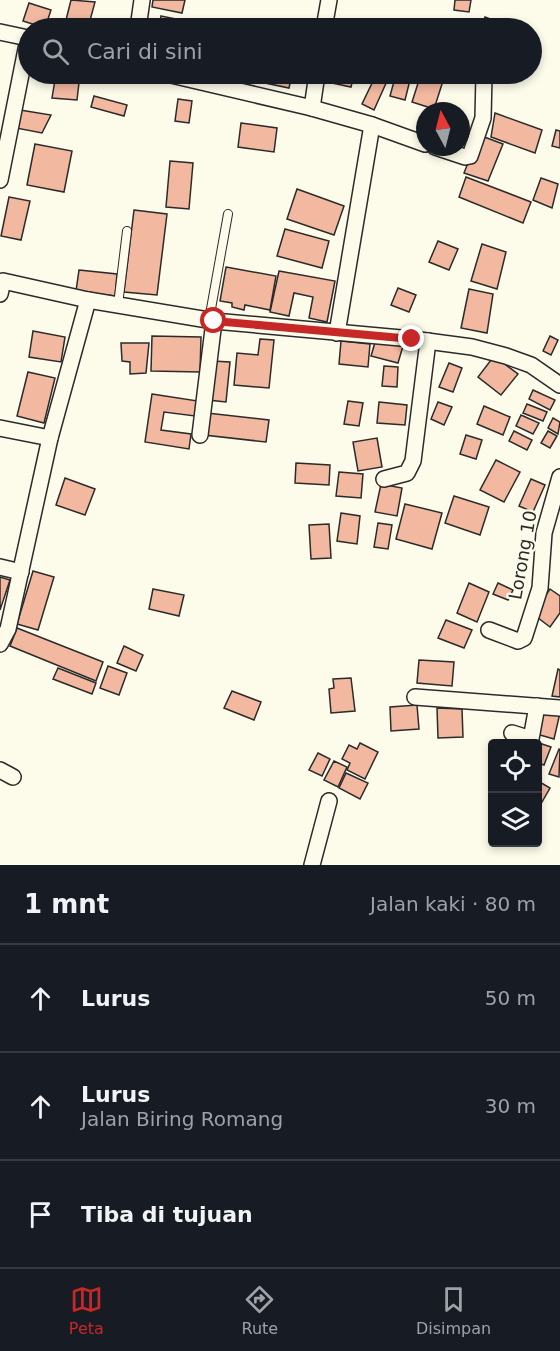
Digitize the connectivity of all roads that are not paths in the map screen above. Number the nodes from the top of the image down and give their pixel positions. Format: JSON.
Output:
{"nodes":[{"id":1,"x":141,"y":0,"type":"edge"},
{"id":2,"x":329,"y":0,"type":"edge"},
{"id":3,"x":139,"y":18,"type":"edge"},
{"id":4,"x":326,"y":18,"type":"edge"},
{"id":5,"x":0,"y":32,"type":"edge"},
{"id":6,"x":18,"y":36,"type":"edge"},
{"id":7,"x":19,"y":84,"type":"edge"},
{"id":8,"x":210,"y":84,"type":"edge"},
{"id":9,"x":316,"y":84,"type":"edge"},
{"id":10,"x":484,"y":84,"type":"edge"},
{"id":11,"x":312,"y":108,"type":"junction"},
{"id":12,"x":372,"y":125,"type":"junction"},
{"id":13,"x":416,"y":141,"type":"edge"},
{"id":14,"x":470,"y":156,"type":"edge"},
{"id":15,"x":0,"y":180,"type":"edge"},
{"id":16,"x":228,"y":214,"type":"dead end"},
{"id":17,"x":127,"y":231,"type":"dead end"},
{"id":18,"x":0,"y":294,"type":"edge"},
{"id":19,"x":88,"y":300,"type":"junction"},
{"id":20,"x":118,"y":305,"type":"junction"},
{"id":21,"x":212,"y":321,"type":"junction"},
{"id":22,"x":337,"y":333,"type":"junction"},
{"id":23,"x":428,"y":341,"type":"junction"},
{"id":24,"x":560,"y":385,"type":"edge"},
{"id":25,"x":0,"y":428,"type":"edge"},
{"id":26,"x":200,"y":435,"type":"dead end"},
{"id":27,"x":50,"y":438,"type":"junction"},
{"id":28,"x":560,"y":477,"type":"edge"},
{"id":29,"x":384,"y":479,"type":"dead end"},
{"id":30,"x":0,"y":567,"type":"edge"},
{"id":31,"x":21,"y":572,"type":"junction"},
{"id":32,"x":489,"y":630,"type":"dead end"},
{"id":33,"x":0,"y":644,"type":"edge"},
{"id":34,"x":416,"y":697,"type":"dead end"},
{"id":35,"x":537,"y":706,"type":"junction"},
{"id":36,"x":560,"y":708,"type":"edge"},
{"id":37,"x":512,"y":733,"type":"dead end"},
{"id":38,"x":329,"y":801,"type":"dead end"},
{"id":39,"x":312,"y":865,"type":"edge"}],
"edges":[{"from":1,"to":3,"type":"street"},
{"from":2,"to":4,"type":"street"},
{"from":5,"to":6,"type":"street"},
{"from":7,"to":15,"type":"street"},
{"from":8,"to":11,"type":"street"},
{"from":9,"to":11,"type":"street"},
{"from":10,"to":14,"type":"street"},
{"from":11,"to":12,"type":"street"},
{"from":12,"to":13,"type":"street"},
{"from":12,"to":22,"type":"street"},
{"from":16,"to":21,"type":"lane"},
{"from":17,"to":20,"type":"lane"},
{"from":18,"to":19,"type":"street"},
{"from":19,"to":20,"type":"street"},
{"from":19,"to":27,"type":"street"},
{"from":20,"to":21,"type":"street"},
{"from":21,"to":22,"type":"street"},
{"from":21,"to":26,"type":"street"},
{"from":22,"to":23,"type":"street"},
{"from":23,"to":24,"type":"street"},
{"from":23,"to":29,"type":"street"},
{"from":25,"to":27,"type":"street"},
{"from":27,"to":31,"type":"street"},
{"from":28,"to":32,"type":"street","name":"Lorong 10"},
{"from":30,"to":31,"type":"street"},
{"from":31,"to":33,"type":"street"},
{"from":34,"to":35,"type":"street"},
{"from":35,"to":36,"type":"street"},
{"from":35,"to":37,"type":"street"},
{"from":38,"to":39,"type":"street"}]}
